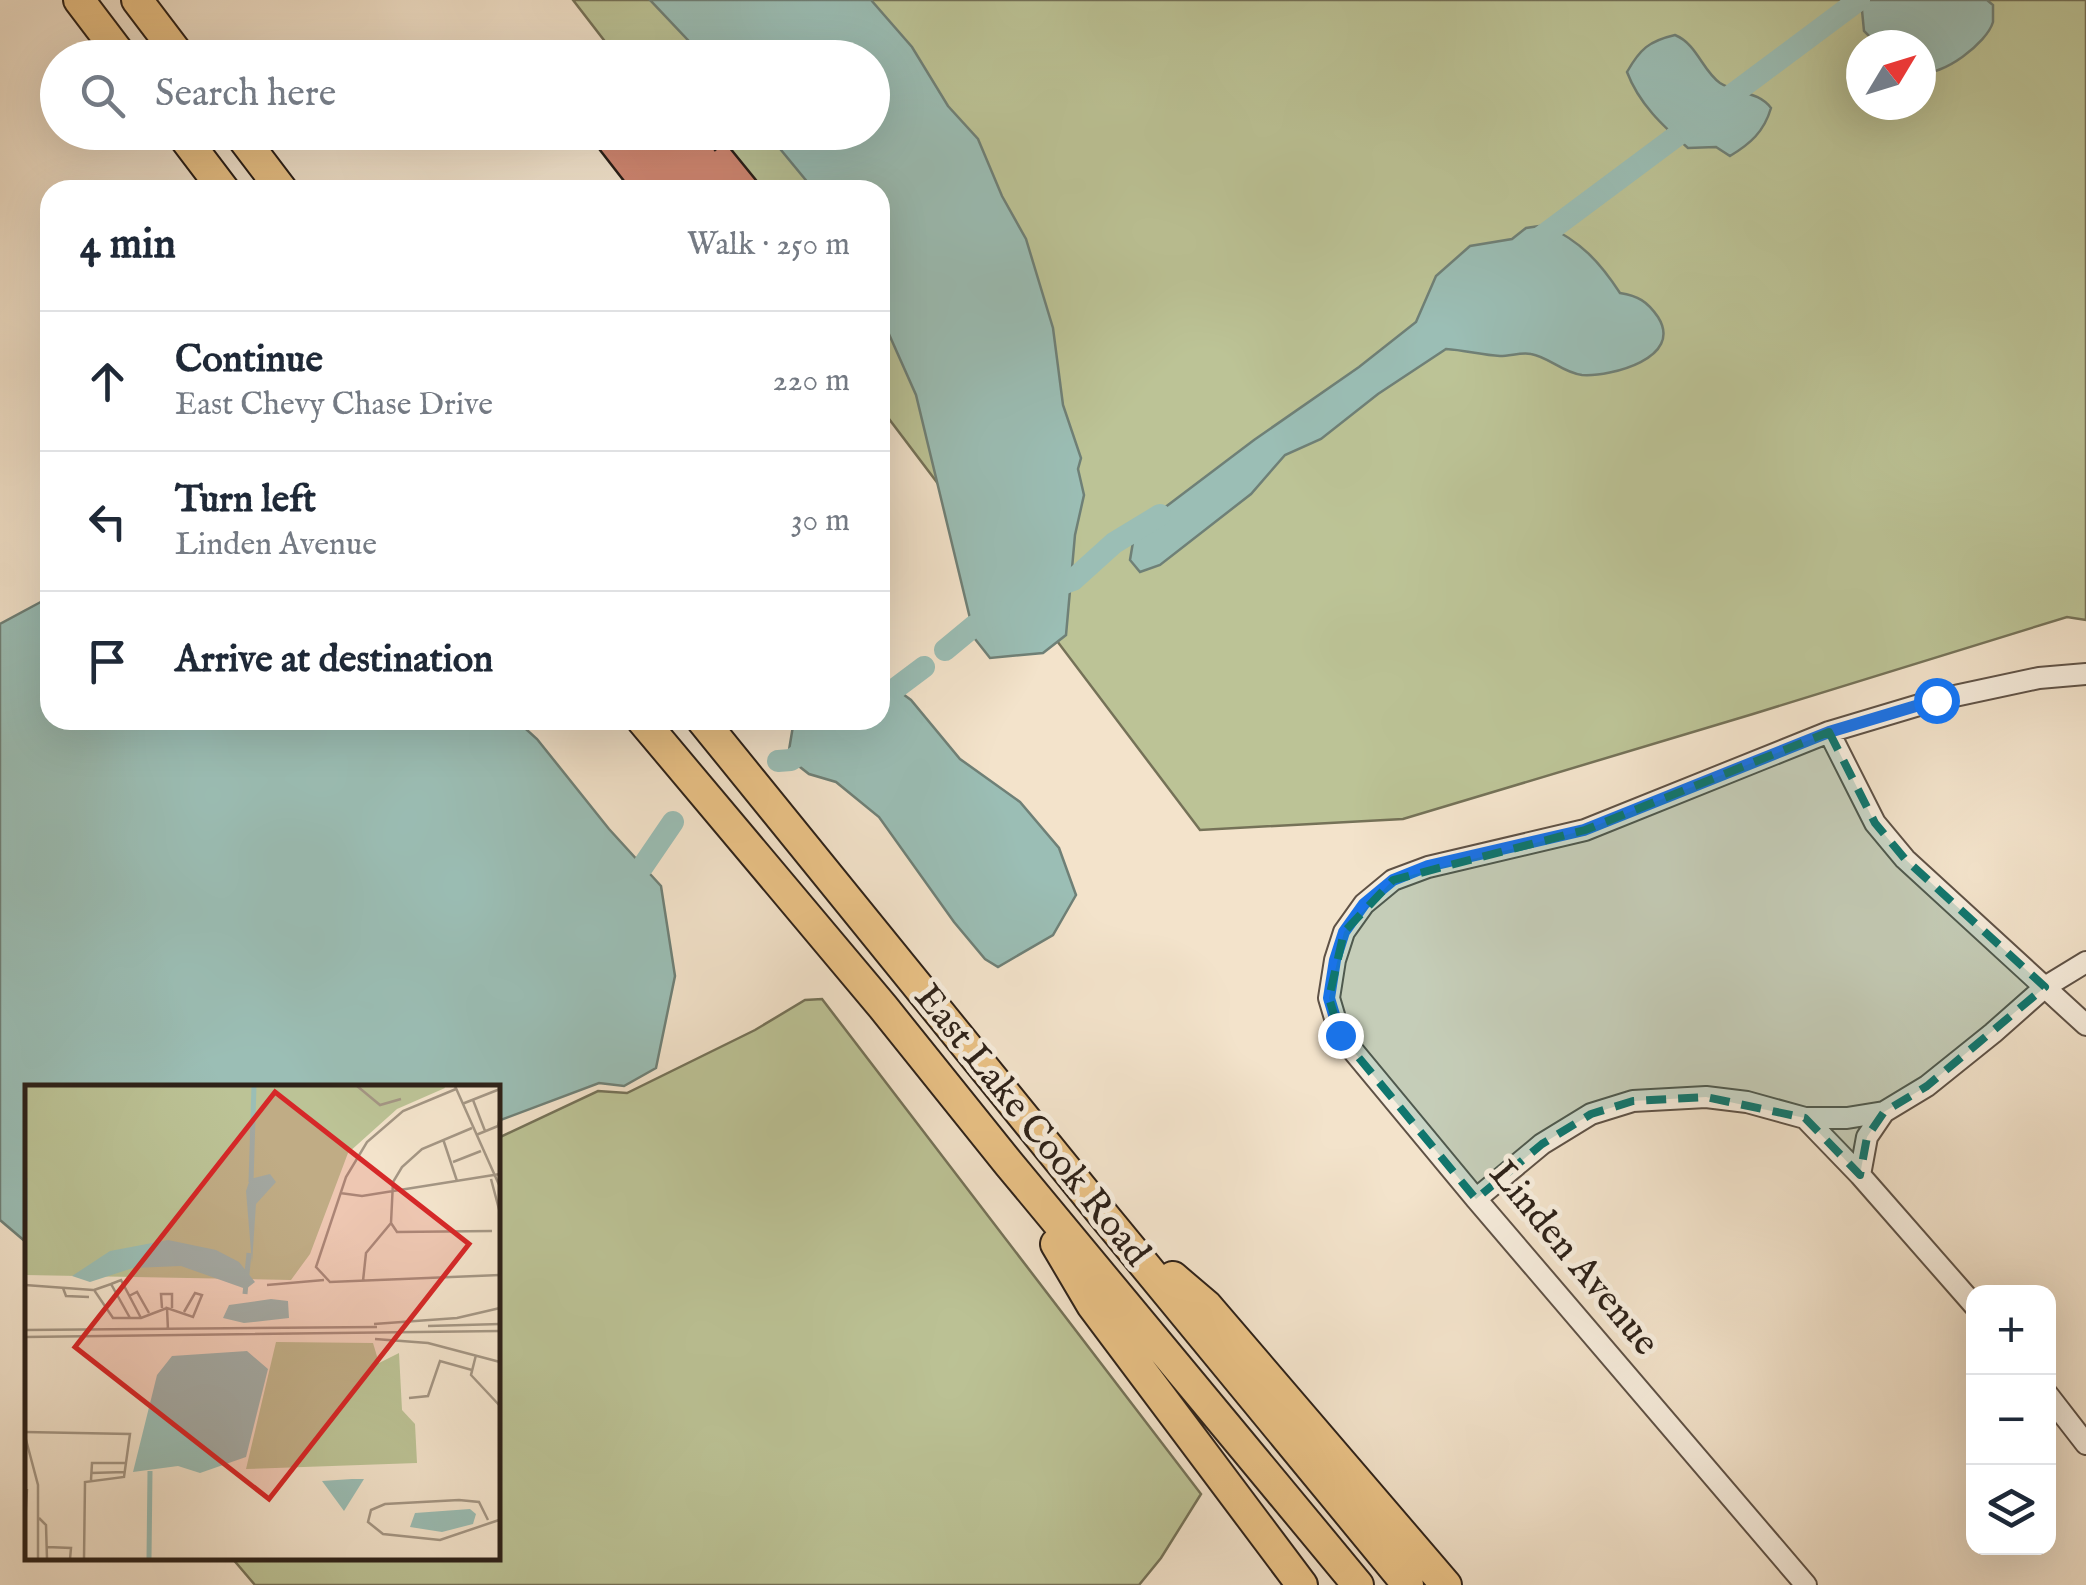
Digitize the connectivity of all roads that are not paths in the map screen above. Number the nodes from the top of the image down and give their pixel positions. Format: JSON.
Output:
{"nodes":[{"id":1,"x":78,"y":0,"type":"edge"},
{"id":2,"x":137,"y":0,"type":"edge"},
{"id":3,"x":108,"y":40,"type":"edge"},
{"id":4,"x":167,"y":40,"type":"edge"},
{"id":5,"x":194,"y":150,"type":"edge"},
{"id":6,"x":252,"y":150,"type":"edge"},
{"id":7,"x":216,"y":180,"type":"edge"},
{"id":8,"x":274,"y":180,"type":"edge"},
{"id":9,"x":2086,"y":674,"type":"edge"},
{"id":10,"x":650,"y":730,"type":"edge"},
{"id":11,"x":710,"y":730,"type":"edge"},
{"id":12,"x":1829,"y":732,"type":"junction"},
{"id":13,"x":2086,"y":962,"type":"edge"},
{"id":14,"x":2045,"y":986,"type":"junction"},
{"id":15,"x":2086,"y":1025,"type":"edge"},
{"id":16,"x":1884,"y":1112,"type":"junction"},
{"id":17,"x":1805,"y":1118,"type":"junction"},
{"id":18,"x":1008,"y":1164,"type":"junction"},
{"id":19,"x":1860,"y":1175,"type":"junction"},
{"id":20,"x":1476,"y":1199,"type":"junction"},
{"id":21,"x":1105,"y":1216,"type":"junction"},
{"id":22,"x":1966,"y":1295,"type":"edge"},
{"id":23,"x":2056,"y":1405,"type":"edge"},
{"id":24,"x":2086,"y":1444,"type":"edge"},
{"id":25,"x":1302,"y":1585,"type":"edge"},
{"id":26,"x":1358,"y":1585,"type":"edge"},
{"id":27,"x":1408,"y":1585,"type":"edge"},
{"id":28,"x":1446,"y":1585,"type":"edge"},
{"id":29,"x":1806,"y":1585,"type":"edge"}],
"edges":[{"from":1,"to":3,"type":"main road"},
{"from":2,"to":4,"type":"main road"},
{"from":5,"to":7,"type":"main road"},
{"from":6,"to":8,"type":"main road"},
{"from":9,"to":12,"type":"street"},
{"from":10,"to":18,"type":"main road","name":"East Lake Cook Road"},
{"from":11,"to":21,"type":"main road","name":"East Lake Cook Road"},
{"from":12,"to":14,"type":"street"},
{"from":12,"to":20,"type":"street","name":"Linden Avenue"},
{"from":13,"to":14,"type":"street"},
{"from":14,"to":15,"type":"street"},
{"from":14,"to":16,"type":"street"},
{"from":16,"to":17,"type":"street"},
{"from":16,"to":19,"type":"street"},
{"from":17,"to":19,"type":"street"},
{"from":17,"to":20,"type":"street"},
{"from":18,"to":25,"type":"main road"},
{"from":18,"to":26,"type":"main road","name":"East Lake Cook Road"},
{"from":19,"to":22,"type":"street"},
{"from":20,"to":29,"type":"street","name":"Linden Avenue"},
{"from":21,"to":27,"type":"main road","name":"East Lake Cook Road"},
{"from":21,"to":28,"type":"main road"},
{"from":23,"to":24,"type":"street"}]}
